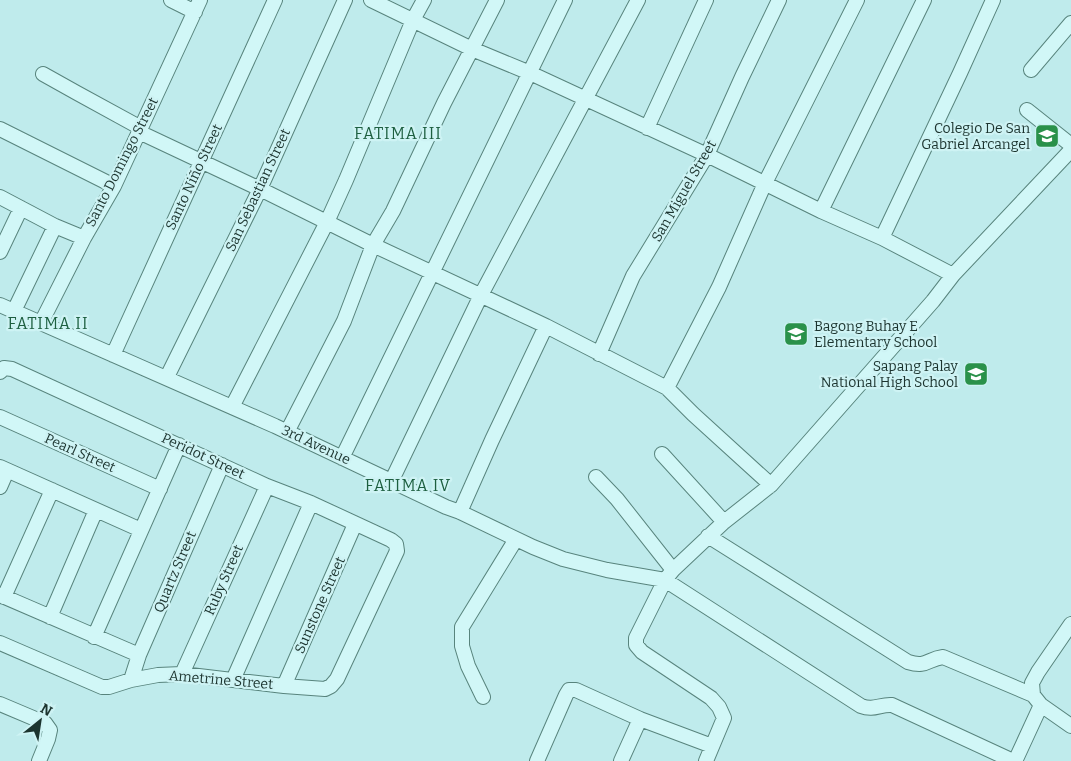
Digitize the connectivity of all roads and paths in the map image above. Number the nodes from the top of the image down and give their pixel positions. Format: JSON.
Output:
{"nodes":[{"id":1,"x":171,"y":0,"type":"edge"},
{"id":2,"x":275,"y":0,"type":"edge"},
{"id":3,"x":345,"y":0,"type":"edge"},
{"id":4,"x":371,"y":0,"type":"edge"},
{"id":5,"x":424,"y":0,"type":"edge"},
{"id":6,"x":497,"y":0,"type":"edge"},
{"id":7,"x":565,"y":0,"type":"edge"},
{"id":8,"x":638,"y":0,"type":"edge"},
{"id":9,"x":706,"y":0,"type":"edge"},
{"id":10,"x":779,"y":0,"type":"edge"},
{"id":11,"x":857,"y":0,"type":"edge"},
{"id":12,"x":924,"y":0,"type":"edge"},
{"id":13,"x":993,"y":0,"type":"edge"},
{"id":14,"x":197,"y":6,"type":"edge"},
{"id":15,"x":413,"y":20,"type":"junction"},
{"id":16,"x":1071,"y":23,"type":"edge"},
{"id":17,"x":472,"y":49,"type":"junction"},
{"id":18,"x":1031,"y":70,"type":"dead end"},
{"id":19,"x":530,"y":73,"type":"junction"},
{"id":20,"x":43,"y":74,"type":"dead end"},
{"id":21,"x":585,"y":99,"type":"junction"},
{"id":22,"x":1027,"y":110,"type":"dead end"},
{"id":23,"x":647,"y":128,"type":"junction"},
{"id":24,"x":0,"y":129,"type":"edge"},
{"id":25,"x":140,"y":130,"type":"junction"},
{"id":26,"x":1071,"y":145,"type":"edge"},
{"id":27,"x":1071,"y":150,"type":"edge"},
{"id":28,"x":707,"y":155,"type":"junction"},
{"id":29,"x":200,"y":162,"type":"junction"},
{"id":30,"x":765,"y":183,"type":"junction"},
{"id":31,"x":114,"y":186,"type":"junction"},
{"id":32,"x":260,"y":189,"type":"junction"},
{"id":33,"x":0,"y":197,"type":"edge"},
{"id":34,"x":21,"y":208,"type":"junction"},
{"id":35,"x":821,"y":211,"type":"junction"},
{"id":36,"x":327,"y":222,"type":"junction"},
{"id":37,"x":55,"y":226,"type":"junction"},
{"id":38,"x":84,"y":238,"type":"junction"},
{"id":39,"x":882,"y":238,"type":"junction"},
{"id":40,"x":373,"y":245,"type":"junction"},
{"id":41,"x":0,"y":252,"type":"edge"},
{"id":42,"x":432,"y":273,"type":"junction"},
{"id":43,"x":953,"y":274,"type":"junction"},
{"id":44,"x":481,"y":295,"type":"junction"},
{"id":45,"x":0,"y":305,"type":"edge"},
{"id":46,"x":14,"y":311,"type":"junction"},
{"id":47,"x":41,"y":323,"type":"junction"},
{"id":48,"x":546,"y":326,"type":"junction"},
{"id":49,"x":599,"y":354,"type":"junction"},
{"id":50,"x":113,"y":355,"type":"junction"},
{"id":51,"x":2,"y":370,"type":"edge"},
{"id":52,"x":167,"y":377,"type":"junction"},
{"id":53,"x":667,"y":388,"type":"junction"},
{"id":54,"x":232,"y":407,"type":"junction"},
{"id":55,"x":0,"y":417,"type":"edge"},
{"id":56,"x":287,"y":432,"type":"junction"},
{"id":57,"x":179,"y":445,"type":"junction"},
{"id":58,"x":662,"y":454,"type":"dead end"},
{"id":59,"x":342,"y":458,"type":"junction"},
{"id":60,"x":222,"y":465,"type":"junction"},
{"id":61,"x":3,"y":469,"type":"edge"},
{"id":62,"x":596,"y":477,"type":"dead end"},
{"id":63,"x":392,"y":480,"type":"junction"},
{"id":64,"x":772,"y":485,"type":"junction"},
{"id":65,"x":0,"y":486,"type":"edge"},
{"id":66,"x":267,"y":486,"type":"junction"},
{"id":67,"x":160,"y":489,"type":"junction"},
{"id":68,"x":52,"y":490,"type":"junction"},
{"id":69,"x":311,"y":503,"type":"junction"},
{"id":70,"x":96,"y":510,"type":"junction"},
{"id":71,"x":460,"y":512,"type":"junction"},
{"id":72,"x":724,"y":522,"type":"junction"},
{"id":73,"x":355,"y":524,"type":"junction"},
{"id":74,"x":141,"y":530,"type":"junction"},
{"id":75,"x":708,"y":536,"type":"junction"},
{"id":76,"x":516,"y":538,"type":"junction"},
{"id":77,"x":669,"y":575,"type":"junction"},
{"id":78,"x":2,"y":596,"type":"edge"},
{"id":79,"x":50,"y":617,"type":"junction"},
{"id":80,"x":1071,"y":624,"type":"edge"},
{"id":81,"x":94,"y":637,"type":"junction"},
{"id":82,"x":0,"y":643,"type":"edge"},
{"id":83,"x":139,"y":655,"type":"junction"},
{"id":84,"x":182,"y":674,"type":"junction"},
{"id":85,"x":131,"y":680,"type":"junction"},
{"id":86,"x":232,"y":680,"type":"junction"},
{"id":87,"x":284,"y":686,"type":"junction"},
{"id":88,"x":331,"y":686,"type":"joint"},
{"id":89,"x":483,"y":697,"type":"dead end"},
{"id":90,"x":1037,"y":700,"type":"junction"},
{"id":91,"x":0,"y":704,"type":"edge"},
{"id":92,"x":640,"y":718,"type":"junction"},
{"id":93,"x":1071,"y":726,"type":"edge"},
{"id":94,"x":712,"y":746,"type":"junction"},
{"id":95,"x":40,"y":761,"type":"edge"},
{"id":96,"x":537,"y":761,"type":"edge"},
{"id":97,"x":621,"y":761,"type":"edge"},
{"id":98,"x":706,"y":761,"type":"edge"}],
"edges":[{"from":1,"to":14,"type":"street"},
{"from":2,"to":29,"type":"street","name":"Santo Niño Street"},
{"from":3,"to":32,"type":"street","name":"San Sebastian Street"},
{"from":4,"to":15,"type":"street"},
{"from":5,"to":15,"type":"street"},
{"from":6,"to":17,"type":"street"},
{"from":7,"to":19,"type":"street"},
{"from":8,"to":21,"type":"street"},
{"from":9,"to":23,"type":"street"},
{"from":10,"to":28,"type":"street","name":"San Miguel Street"},
{"from":11,"to":30,"type":"street"},
{"from":12,"to":35,"type":"street"},
{"from":13,"to":39,"type":"street"},
{"from":14,"to":25,"type":"street","name":"Santo Domingo Street"},
{"from":15,"to":17,"type":"street"},
{"from":15,"to":36,"type":"street"},
{"from":16,"to":18,"type":"street"},
{"from":17,"to":19,"type":"street"},
{"from":17,"to":40,"type":"street"},
{"from":19,"to":21,"type":"street"},
{"from":19,"to":42,"type":"street"},
{"from":20,"to":25,"type":"street"},
{"from":21,"to":23,"type":"street"},
{"from":21,"to":44,"type":"street"},
{"from":22,"to":26,"type":"street"},
{"from":23,"to":28,"type":"street"},
{"from":24,"to":31,"type":"street"},
{"from":25,"to":29,"type":"street"},
{"from":25,"to":31,"type":"street","name":"Santo Domingo Street"},
{"from":27,"to":43,"type":"street"},
{"from":28,"to":30,"type":"street"},
{"from":28,"to":49,"type":"street","name":"San Miguel Street"},
{"from":29,"to":32,"type":"street"},
{"from":29,"to":50,"type":"street","name":"Santo Niño Street"},
{"from":30,"to":35,"type":"street"},
{"from":30,"to":53,"type":"street"},
{"from":31,"to":38,"type":"street","name":"Santo Domingo Street"},
{"from":32,"to":36,"type":"street"},
{"from":32,"to":52,"type":"street","name":"San Sebastian Street"},
{"from":33,"to":34,"type":"street"},
{"from":34,"to":37,"type":"street"},
{"from":34,"to":41,"type":"street"},
{"from":35,"to":39,"type":"street"},
{"from":36,"to":40,"type":"street"},
{"from":36,"to":54,"type":"street"},
{"from":37,"to":38,"type":"street"},
{"from":37,"to":46,"type":"street"},
{"from":38,"to":47,"type":"street","name":"Santo Domingo Street"},
{"from":39,"to":43,"type":"street"},
{"from":40,"to":42,"type":"street"},
{"from":40,"to":56,"type":"street"},
{"from":42,"to":44,"type":"street"},
{"from":42,"to":59,"type":"street"},
{"from":43,"to":64,"type":"street"},
{"from":44,"to":48,"type":"street"},
{"from":44,"to":63,"type":"street"},
{"from":45,"to":46,"type":"street","name":"3rd Avenue"},
{"from":46,"to":47,"type":"street","name":"3rd Avenue"},
{"from":47,"to":50,"type":"street","name":"3rd Avenue"},
{"from":48,"to":49,"type":"street"},
{"from":48,"to":71,"type":"street"},
{"from":49,"to":53,"type":"street"},
{"from":50,"to":52,"type":"street","name":"3rd Avenue"},
{"from":51,"to":57,"type":"street","name":"Peridot Street"},
{"from":52,"to":54,"type":"street","name":"3rd Avenue"},
{"from":53,"to":64,"type":"street"},
{"from":54,"to":56,"type":"street","name":"3rd Avenue"},
{"from":55,"to":67,"type":"street","name":"Pearl Street"},
{"from":56,"to":59,"type":"street","name":"3rd Avenue"},
{"from":57,"to":60,"type":"street","name":"Peridot Street"},
{"from":57,"to":67,"type":"street"},
{"from":58,"to":72,"type":"street"},
{"from":59,"to":63,"type":"street","name":"3rd Avenue"},
{"from":60,"to":66,"type":"street","name":"Peridot Street"},
{"from":60,"to":83,"type":"street","name":"Quartz Street"},
{"from":61,"to":65,"type":"street"},
{"from":61,"to":68,"type":"street"},
{"from":62,"to":77,"type":"street"},
{"from":63,"to":71,"type":"street","name":"3rd Avenue"},
{"from":64,"to":72,"type":"street"},
{"from":66,"to":69,"type":"street","name":"Peridot Street"},
{"from":66,"to":84,"type":"street","name":"Ruby Street"},
{"from":67,"to":74,"type":"street"},
{"from":68,"to":70,"type":"street"},
{"from":68,"to":78,"type":"street"},
{"from":69,"to":73,"type":"street","name":"Peridot Street"},
{"from":69,"to":86,"type":"street"},
{"from":70,"to":74,"type":"street"},
{"from":70,"to":79,"type":"street"},
{"from":71,"to":76,"type":"street","name":"3rd Avenue"},
{"from":72,"to":75,"type":"street"},
{"from":73,"to":87,"type":"street","name":"Sunstone Street"},
{"from":73,"to":88,"type":"street","name":"Peridot Street"},
{"from":74,"to":81,"type":"street"},
{"from":75,"to":77,"type":"street"},
{"from":75,"to":90,"type":"street"},
{"from":76,"to":77,"type":"street","name":"3rd Avenue"},
{"from":76,"to":89,"type":"street"},
{"from":77,"to":90,"type":"street"},
{"from":77,"to":94,"type":"street"},
{"from":78,"to":79,"type":"street"},
{"from":79,"to":81,"type":"street"},
{"from":80,"to":90,"type":"street"},
{"from":81,"to":83,"type":"street"},
{"from":82,"to":85,"type":"street","name":"Ametrine Street"},
{"from":83,"to":85,"type":"street","name":"Quartz Street"},
{"from":84,"to":85,"type":"street","name":"Ametrine Street"},
{"from":84,"to":86,"type":"street","name":"Ametrine Street"},
{"from":86,"to":87,"type":"street","name":"Ametrine Street"},
{"from":87,"to":88,"type":"street","name":"Ametrine Street"},
{"from":90,"to":93,"type":"street"},
{"from":91,"to":95,"type":"street"},
{"from":92,"to":94,"type":"street"},
{"from":92,"to":96,"type":"street"},
{"from":92,"to":97,"type":"street"},
{"from":94,"to":98,"type":"street"}]}
